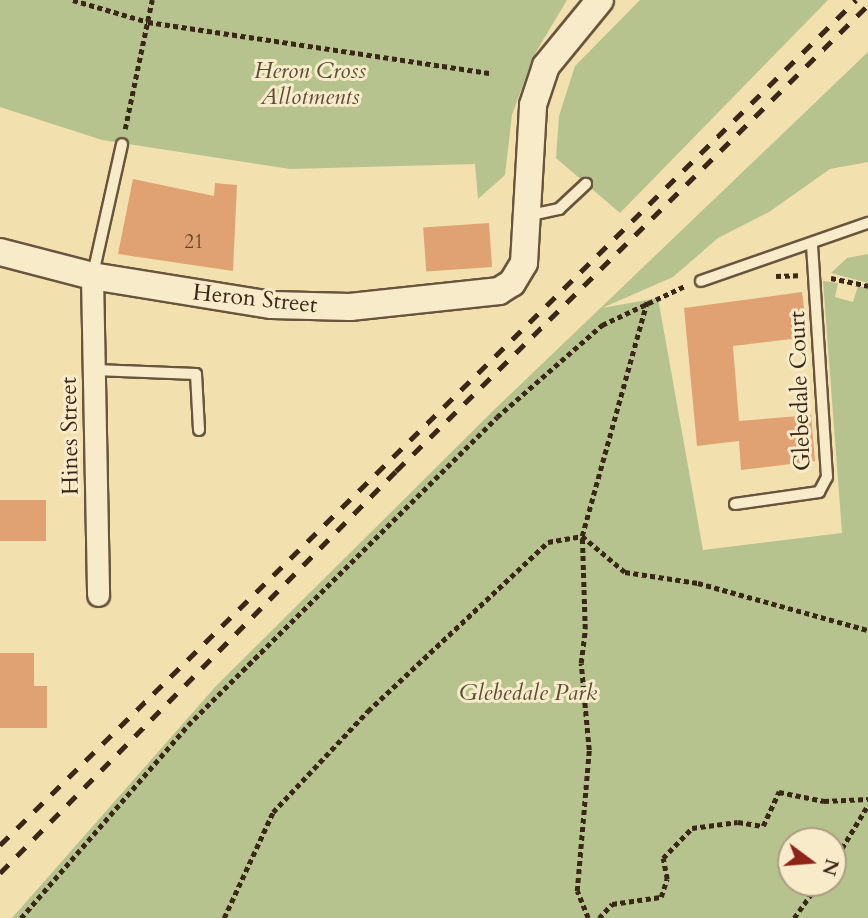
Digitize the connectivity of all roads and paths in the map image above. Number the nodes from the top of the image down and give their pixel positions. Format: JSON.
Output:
{"nodes":[{"id":1,"x":73,"y":0,"type":"edge"},
{"id":2,"x":152,"y":0,"type":"edge"},
{"id":3,"x":600,"y":0,"type":"edge"},
{"id":4,"x":148,"y":22,"type":"junction"},
{"id":5,"x":489,"y":73,"type":"dead end"},
{"id":6,"x":122,"y":144,"type":"joint"},
{"id":7,"x":586,"y":184,"type":"dead end"},
{"id":8,"x":531,"y":215,"type":"junction"},
{"id":9,"x":868,"y":223,"type":"edge"},
{"id":10,"x":812,"y":243,"type":"junction"},
{"id":11,"x":0,"y":252,"type":"edge"},
{"id":12,"x":817,"y":274,"type":"junction"},
{"id":13,"x":92,"y":276,"type":"junction"},
{"id":14,"x":701,"y":281,"type":"joint"},
{"id":15,"x":868,"y":286,"type":"edge"},
{"id":16,"x":647,"y":300,"type":"junction"},
{"id":17,"x":95,"y":370,"type":"junction"},
{"id":18,"x":199,"y":430,"type":"dead end"},
{"id":19,"x":735,"y":504,"type":"dead end"},
{"id":20,"x":582,"y":536,"type":"junction"},
{"id":21,"x":98,"y":595,"type":"dead end"},
{"id":22,"x":868,"y":629,"type":"edge"},
{"id":23,"x":868,"y":799,"type":"edge"},
{"id":24,"x":868,"y":805,"type":"edge"},
{"id":25,"x":847,"y":840,"type":"edge"},
{"id":26,"x":809,"y":897,"type":"edge"},
{"id":27,"x":21,"y":918,"type":"edge"},
{"id":28,"x":224,"y":918,"type":"edge"},
{"id":29,"x":588,"y":918,"type":"edge"},
{"id":30,"x":599,"y":918,"type":"edge"},
{"id":31,"x":794,"y":918,"type":"edge"}],
"edges":[{"from":1,"to":4,"type":"path"},
{"from":2,"to":4,"type":"path"},
{"from":3,"to":8,"type":"street"},
{"from":4,"to":5,"type":"path"},
{"from":4,"to":6,"type":"path"},
{"from":6,"to":13,"type":"lane"},
{"from":7,"to":8,"type":"lane"},
{"from":8,"to":13,"type":"street","name":"Heron Street"},
{"from":9,"to":10,"type":"lane"},
{"from":10,"to":12,"type":"lane","name":"Glebedale Court"},
{"from":10,"to":14,"type":"lane"},
{"from":11,"to":13,"type":"street","name":"Heron Street"},
{"from":12,"to":15,"type":"path"},
{"from":12,"to":19,"type":"lane","name":"Glebedale Court"},
{"from":13,"to":17,"type":"street","name":"Hines Street"},
{"from":14,"to":16,"type":"path"},
{"from":16,"to":20,"type":"path"},
{"from":16,"to":27,"type":"path"},
{"from":17,"to":18,"type":"lane"},
{"from":17,"to":21,"type":"street","name":"Hines Street"},
{"from":20,"to":22,"type":"path"},
{"from":20,"to":28,"type":"path"},
{"from":20,"to":29,"type":"path"},
{"from":23,"to":30,"type":"path"},
{"from":24,"to":25,"type":"path"},
{"from":26,"to":31,"type":"path"}]}
